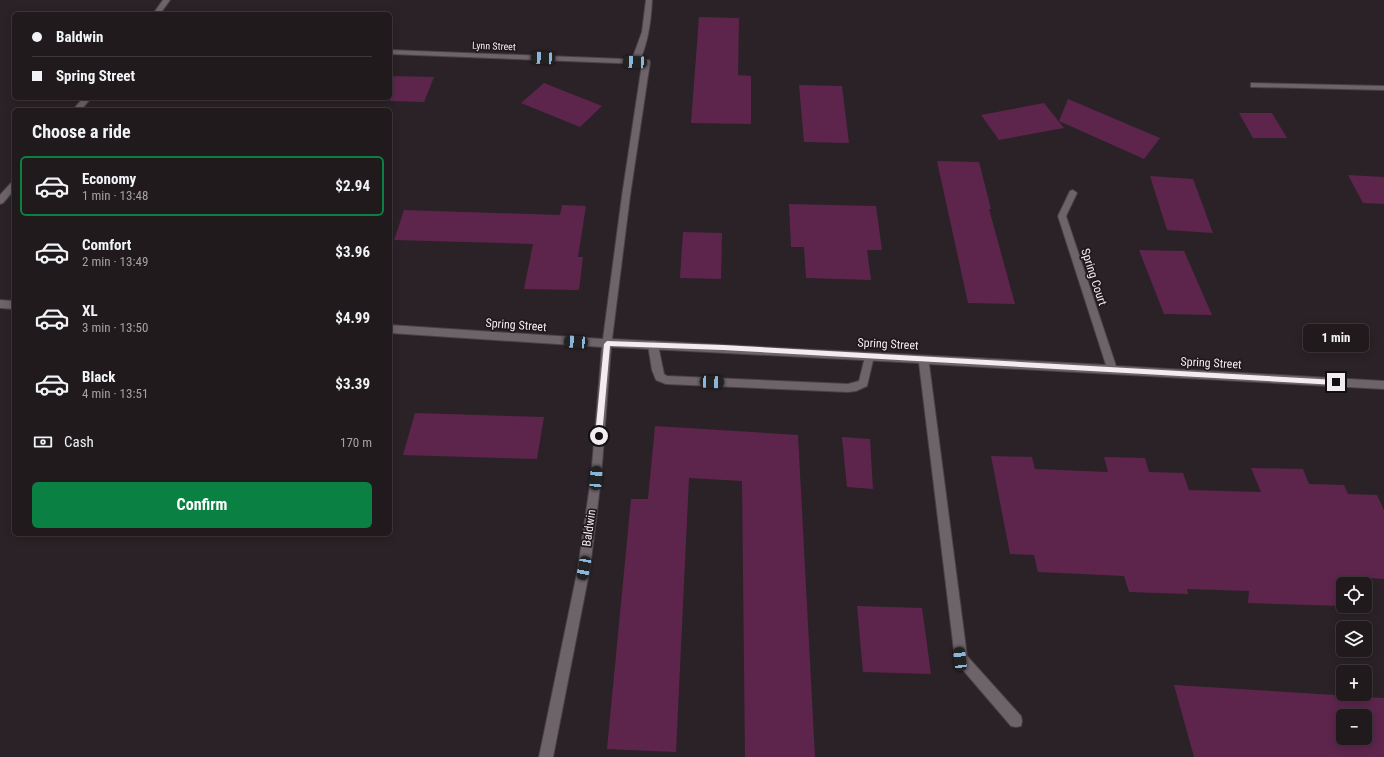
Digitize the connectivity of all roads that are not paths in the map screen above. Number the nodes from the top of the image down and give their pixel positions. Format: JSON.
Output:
{"nodes":[{"id":1,"x":167,"y":0,"type":"edge"},
{"id":2,"x":648,"y":0,"type":"edge"},
{"id":3,"x":158,"y":12,"type":"edge"},
{"id":4,"x":392,"y":52,"type":"edge"},
{"id":5,"x":635,"y":62,"type":"junction"},
{"id":6,"x":646,"y":62,"type":"joint"},
{"id":7,"x":1254,"y":85,"type":"dead end"},
{"id":8,"x":1384,"y":88,"type":"edge"},
{"id":9,"x":85,"y":100,"type":"edge"},
{"id":10,"x":79,"y":108,"type":"edge"},
{"id":11,"x":12,"y":187,"type":"edge"},
{"id":12,"x":1073,"y":193,"type":"dead end"},
{"id":13,"x":0,"y":201,"type":"edge"},
{"id":14,"x":0,"y":304,"type":"edge"},
{"id":15,"x":12,"y":305,"type":"edge"},
{"id":16,"x":392,"y":329,"type":"edge"},
{"id":17,"x":607,"y":344,"type":"junction"},
{"id":18,"x":653,"y":345,"type":"junction"},
{"id":19,"x":869,"y":356,"type":"junction"},
{"id":20,"x":924,"y":360,"type":"junction"},
{"id":21,"x":1112,"y":370,"type":"junction"},
{"id":22,"x":1384,"y":385,"type":"edge"},
{"id":23,"x":1016,"y":721,"type":"dead end"},
{"id":24,"x":546,"y":757,"type":"edge"}],
"edges":[{"from":1,"to":3,"type":"street"},
{"from":2,"to":5,"type":"street"},
{"from":4,"to":5,"type":"street","name":"Lynn Street"},
{"from":5,"to":6,"type":"street","name":"Lynn Street"},
{"from":6,"to":17,"type":"street","name":"Baldwin"},
{"from":7,"to":8,"type":"street"},
{"from":9,"to":10,"type":"street"},
{"from":11,"to":13,"type":"street"},
{"from":12,"to":21,"type":"street","name":"Spring Court"},
{"from":14,"to":15,"type":"street"},
{"from":16,"to":17,"type":"street","name":"Spring Street"},
{"from":17,"to":18,"type":"street","name":"Spring Street"},
{"from":17,"to":24,"type":"street","name":"Baldwin"},
{"from":18,"to":19,"type":"street","name":"Spring Street"},
{"from":18,"to":19,"type":"street"},
{"from":19,"to":20,"type":"street","name":"Spring Street"},
{"from":20,"to":21,"type":"street","name":"Spring Street"},
{"from":20,"to":23,"type":"street"},
{"from":21,"to":22,"type":"street","name":"Spring Street"}]}
